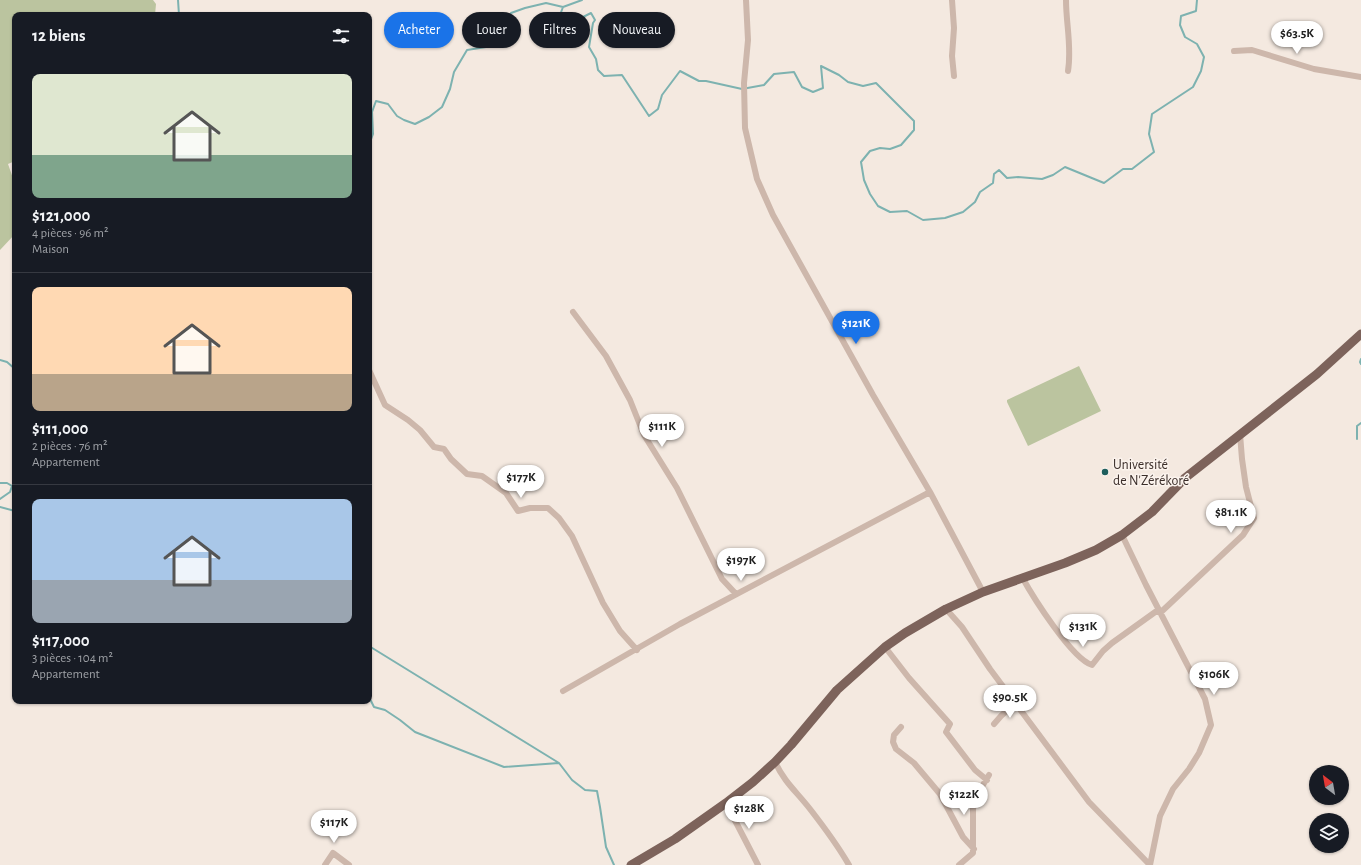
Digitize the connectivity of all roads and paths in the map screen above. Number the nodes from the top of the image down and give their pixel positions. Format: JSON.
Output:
{"nodes":[{"id":1,"x":746,"y":0,"type":"edge"},
{"id":2,"x":952,"y":0,"type":"edge"},
{"id":3,"x":1066,"y":0,"type":"edge"},
{"id":4,"x":1234,"y":51,"type":"dead end"},
{"id":5,"x":1068,"y":71,"type":"dead end"},
{"id":6,"x":954,"y":76,"type":"dead end"},
{"id":7,"x":1361,"y":77,"type":"edge"},
{"id":8,"x":573,"y":312,"type":"dead end"},
{"id":9,"x":1361,"y":334,"type":"edge"},
{"id":10,"x":372,"y":377,"type":"edge"},
{"id":11,"x":1240,"y":434,"type":"junction"},
{"id":12,"x":930,"y":492,"type":"junction"},
{"id":13,"x":1122,"y":535,"type":"junction"},
{"id":14,"x":1022,"y":577,"type":"junction"},
{"id":15,"x":983,"y":592,"type":"junction"},
{"id":16,"x":736,"y":594,"type":"junction"},
{"id":17,"x":946,"y":609,"type":"junction"},
{"id":18,"x":1159,"y":611,"type":"junction"},
{"id":19,"x":885,"y":647,"type":"junction"},
{"id":20,"x":637,"y":650,"type":"junction"},
{"id":21,"x":563,"y":691,"type":"dead end"},
{"id":22,"x":1015,"y":703,"type":"junction"},
{"id":23,"x":994,"y":724,"type":"dead end"},
{"id":24,"x":901,"y":727,"type":"dead end"},
{"id":25,"x":775,"y":762,"type":"junction"},
{"id":26,"x":726,"y":803,"type":"junction"},
{"id":27,"x":974,"y":849,"type":"junction"},
{"id":28,"x":325,"y":865,"type":"edge"},
{"id":29,"x":349,"y":865,"type":"edge"},
{"id":30,"x":631,"y":865,"type":"edge"},
{"id":31,"x":758,"y":865,"type":"edge"},
{"id":32,"x":849,"y":865,"type":"edge"},
{"id":33,"x":959,"y":865,"type":"edge"},
{"id":34,"x":1150,"y":865,"type":"edge"}],
"edges":[{"from":1,"to":12,"type":"street"},
{"from":2,"to":6,"type":"street"},
{"from":3,"to":5,"type":"street"},
{"from":4,"to":7,"type":"street"},
{"from":8,"to":16,"type":"street"},
{"from":9,"to":11,"type":"main road"},
{"from":10,"to":20,"type":"street"},
{"from":11,"to":13,"type":"main road"},
{"from":11,"to":18,"type":"street"},
{"from":12,"to":15,"type":"street"},
{"from":12,"to":16,"type":"street"},
{"from":13,"to":14,"type":"main road"},
{"from":13,"to":18,"type":"street"},
{"from":14,"to":15,"type":"main road"},
{"from":14,"to":18,"type":"street"},
{"from":15,"to":17,"type":"main road"},
{"from":16,"to":20,"type":"street"},
{"from":17,"to":19,"type":"main road"},
{"from":17,"to":22,"type":"street"},
{"from":18,"to":34,"type":"street"},
{"from":19,"to":25,"type":"main road"},
{"from":19,"to":27,"type":"street"},
{"from":20,"to":21,"type":"street"},
{"from":22,"to":23,"type":"street"},
{"from":22,"to":34,"type":"street"},
{"from":24,"to":27,"type":"street"},
{"from":25,"to":26,"type":"main road"},
{"from":25,"to":32,"type":"street"},
{"from":26,"to":30,"type":"main road"},
{"from":26,"to":31,"type":"street"},
{"from":27,"to":33,"type":"street"},
{"from":28,"to":29,"type":"street"}]}
